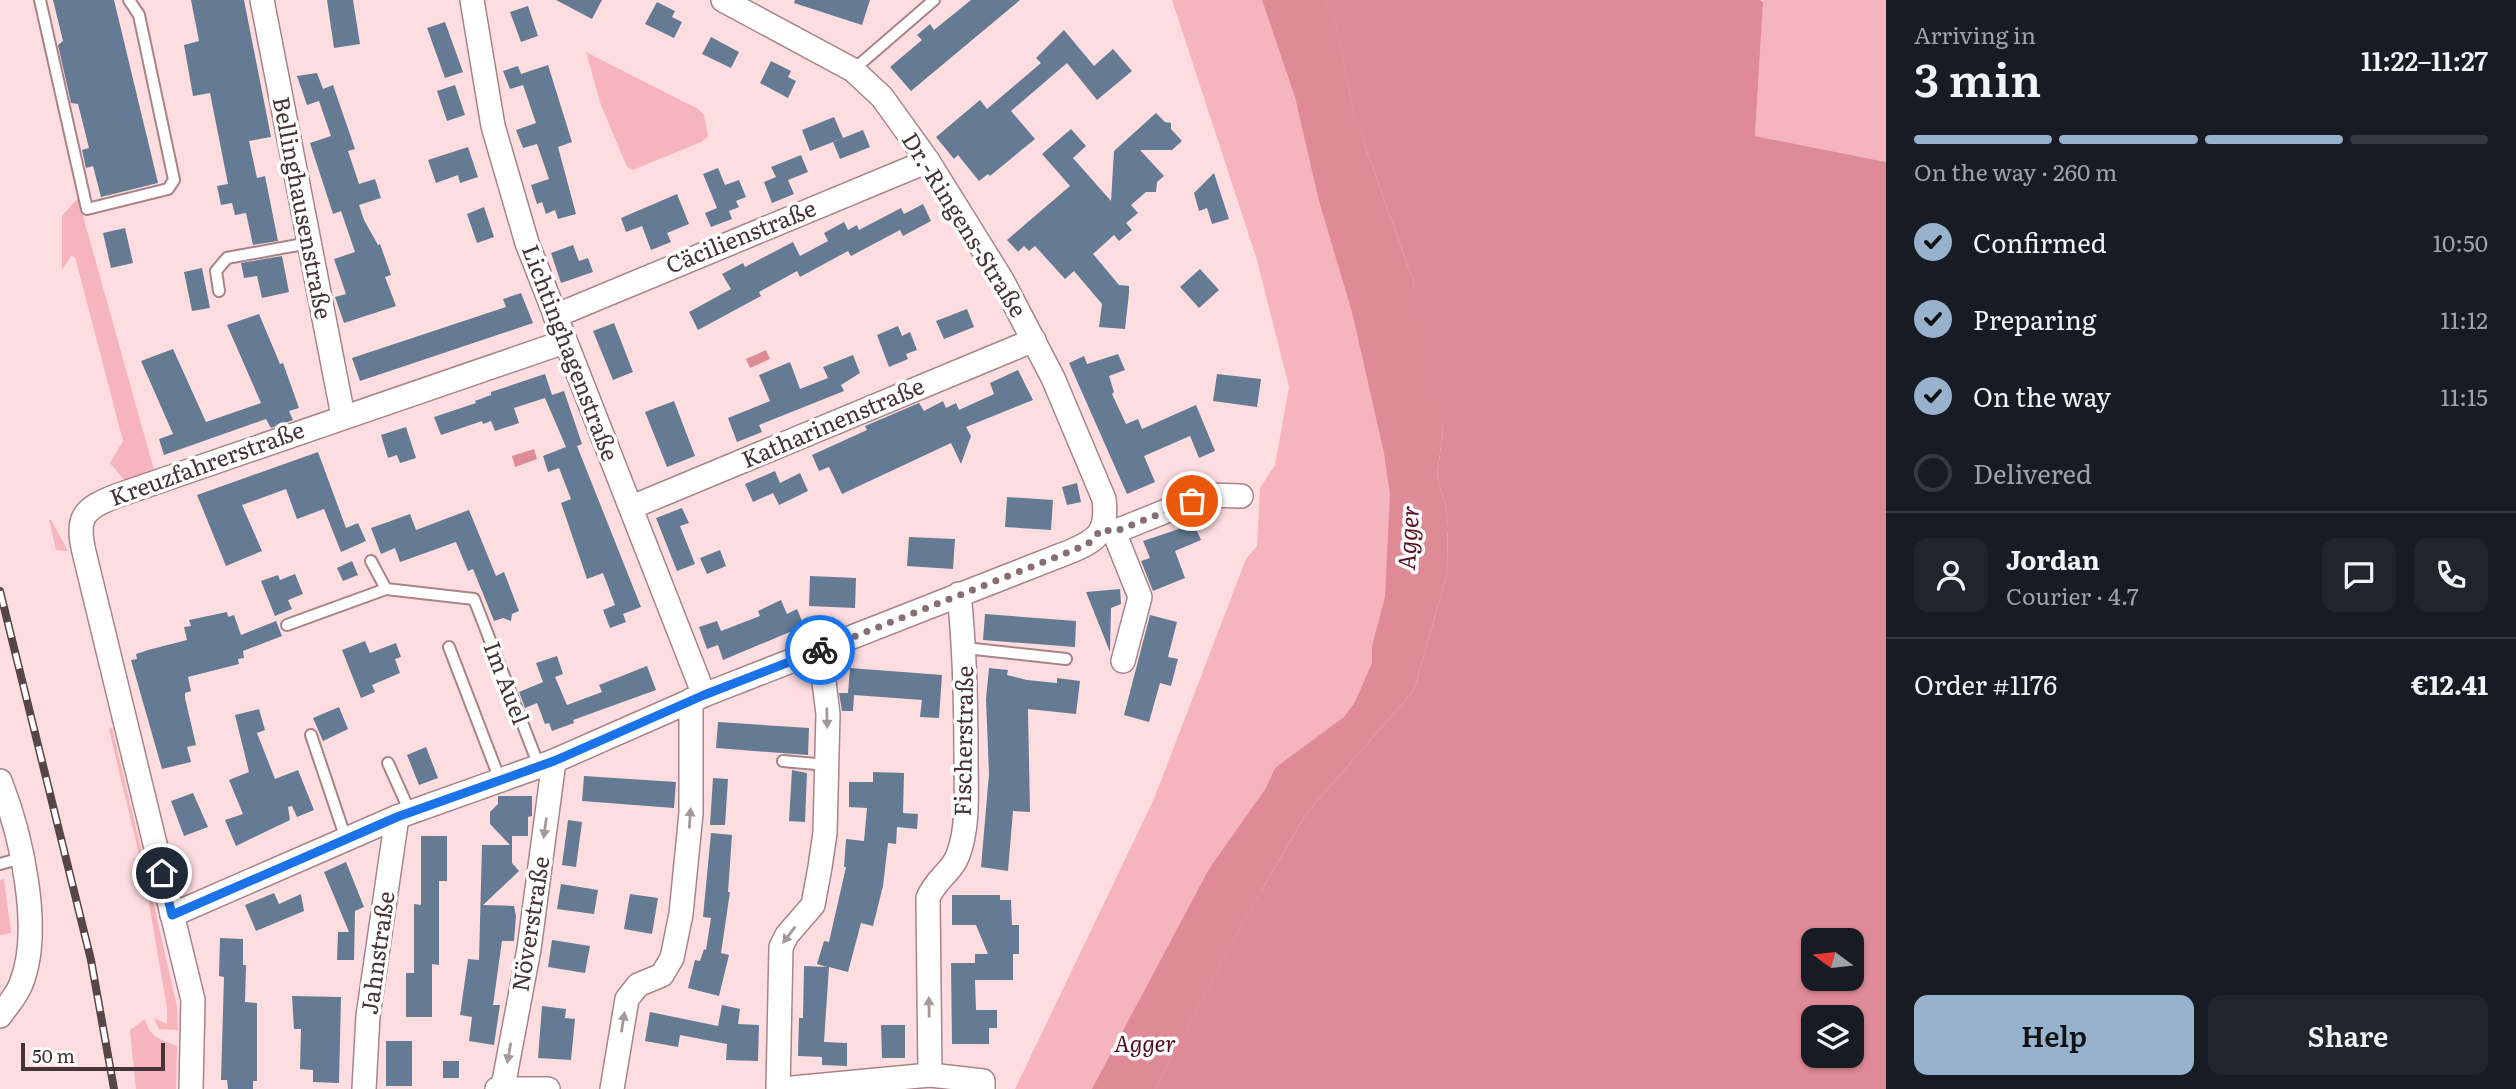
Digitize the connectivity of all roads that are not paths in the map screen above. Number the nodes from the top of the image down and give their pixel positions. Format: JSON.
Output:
{"nodes":[{"id":1,"x":40,"y":0,"type":"edge"},
{"id":2,"x":129,"y":0,"type":"edge"},
{"id":3,"x":262,"y":0,"type":"edge"},
{"id":4,"x":472,"y":0,"type":"edge"},
{"id":5,"x":723,"y":0,"type":"edge"},
{"id":6,"x":934,"y":0,"type":"edge"},
{"id":7,"x":853,"y":70,"type":"junction"},
{"id":8,"x":928,"y":161,"type":"junction"},
{"id":9,"x":309,"y":243,"type":"junction"},
{"id":10,"x":219,"y":291,"type":"dead end"},
{"id":11,"x":555,"y":316,"type":"junction"},
{"id":12,"x":1034,"y":340,"type":"junction"},
{"id":13,"x":564,"y":342,"type":"junction"},
{"id":14,"x":343,"y":416,"type":"junction"},
{"id":15,"x":1241,"y":496,"type":"dead end"},
{"id":16,"x":632,"y":507,"type":"junction"},
{"id":17,"x":1108,"y":531,"type":"junction"},
{"id":18,"x":371,"y":561,"type":"dead end"},
{"id":19,"x":386,"y":589,"type":"junction"},
{"id":20,"x":958,"y":594,"type":"junction"},
{"id":21,"x":287,"y":625,"type":"dead end"},
{"id":22,"x":449,"y":647,"type":"dead end"},
{"id":23,"x":965,"y":648,"type":"junction"},
{"id":24,"x":820,"y":650,"type":"junction"},
{"id":25,"x":1066,"y":659,"type":"dead end"},
{"id":26,"x":1123,"y":661,"type":"dead end"},
{"id":27,"x":697,"y":698,"type":"junction"},
{"id":28,"x":311,"y":736,"type":"dead end"},
{"id":29,"x":783,"y":761,"type":"dead end"},
{"id":30,"x":388,"y":763,"type":"dead end"},
{"id":31,"x":547,"y":763,"type":"junction"},
{"id":32,"x":827,"y":765,"type":"junction"},
{"id":33,"x":500,"y":780,"type":"junction"},
{"id":34,"x":0,"y":781,"type":"edge"},
{"id":35,"x":404,"y":815,"type":"junction"},
{"id":36,"x":346,"y":839,"type":"junction"},
{"id":37,"x":11,"y":861,"type":"edge"},
{"id":38,"x":172,"y":915,"type":"junction"},
{"id":39,"x":0,"y":1016,"type":"edge"},
{"id":40,"x":930,"y":1075,"type":"junction"},
{"id":41,"x":875,"y":1085,"type":"edge"},
{"id":42,"x":500,"y":1088,"type":"edge"},
{"id":43,"x":191,"y":1089,"type":"edge"},
{"id":44,"x":364,"y":1089,"type":"edge"},
{"id":45,"x":548,"y":1089,"type":"edge"},
{"id":46,"x":612,"y":1089,"type":"edge"},
{"id":47,"x":780,"y":1089,"type":"edge"},
{"id":48,"x":983,"y":1089,"type":"edge"}],
"edges":[{"from":1,"to":2,"type":"lane"},
{"from":3,"to":9,"type":"street","name":"Bellinghausenstraße"},
{"from":4,"to":11,"type":"street","name":"Lichtinghagenstraße"},
{"from":5,"to":7,"type":"street","name":"Dr.-Ringens-Straße"},
{"from":6,"to":7,"type":"lane"},
{"from":7,"to":8,"type":"street","name":"Dr.-Ringens-Straße"},
{"from":8,"to":11,"type":"street","name":"Cäcilienstraße"},
{"from":8,"to":12,"type":"street","name":"Dr.-Ringens-Straße"},
{"from":9,"to":10,"type":"lane"},
{"from":9,"to":14,"type":"street","name":"Bellinghausenstraße"},
{"from":11,"to":13,"type":"street","name":"Lichtinghagenstraße"},
{"from":12,"to":16,"type":"street","name":"Katharinenstraße"},
{"from":12,"to":17,"type":"street","name":"Dr.-Ringens-Straße"},
{"from":13,"to":14,"type":"street","name":"Kreuzfahrerstraße"},
{"from":13,"to":16,"type":"street","name":"Lichtinghagenstraße"},
{"from":14,"to":38,"type":"street","name":"Kreuzfahrerstraße"},
{"from":15,"to":17,"type":"street"},
{"from":16,"to":27,"type":"street","name":"Lichtinghagenstraße"},
{"from":17,"to":20,"type":"street"},
{"from":17,"to":26,"type":"street"},
{"from":18,"to":19,"type":"lane"},
{"from":19,"to":21,"type":"lane"},
{"from":19,"to":31,"type":"lane","name":"Im Auel"},
{"from":20,"to":23,"type":"street","name":"Fischerstraße"},
{"from":20,"to":24,"type":"street"},
{"from":22,"to":33,"type":"lane"},
{"from":23,"to":25,"type":"lane","name":"Fischerstraße"},
{"from":40,"to":23,"type":"street","name":"Fischerstraße","one_way":true},
{"from":24,"to":27,"type":"street"},
{"from":24,"to":32,"type":"street","one_way":true},
{"from":27,"to":31,"type":"street"},
{"from":46,"to":27,"type":"street","one_way":true},
{"from":28,"to":36,"type":"lane"},
{"from":29,"to":32,"type":"lane"},
{"from":30,"to":35,"type":"lane"},
{"from":31,"to":33,"type":"street"},
{"from":31,"to":42,"type":"street","name":"Növerstraße","one_way":true},
{"from":32,"to":47,"type":"street","one_way":true},
{"from":33,"to":35,"type":"street"},
{"from":34,"to":37,"type":"street"},
{"from":35,"to":36,"type":"street"},
{"from":35,"to":44,"type":"street","name":"Jahnstraße"},
{"from":36,"to":38,"type":"street"},
{"from":37,"to":39,"type":"street"},
{"from":38,"to":43,"type":"street"},
{"from":40,"to":41,"type":"street"},
{"from":40,"to":48,"type":"street"},
{"from":41,"to":47,"type":"street"},
{"from":42,"to":45,"type":"street"}]}
